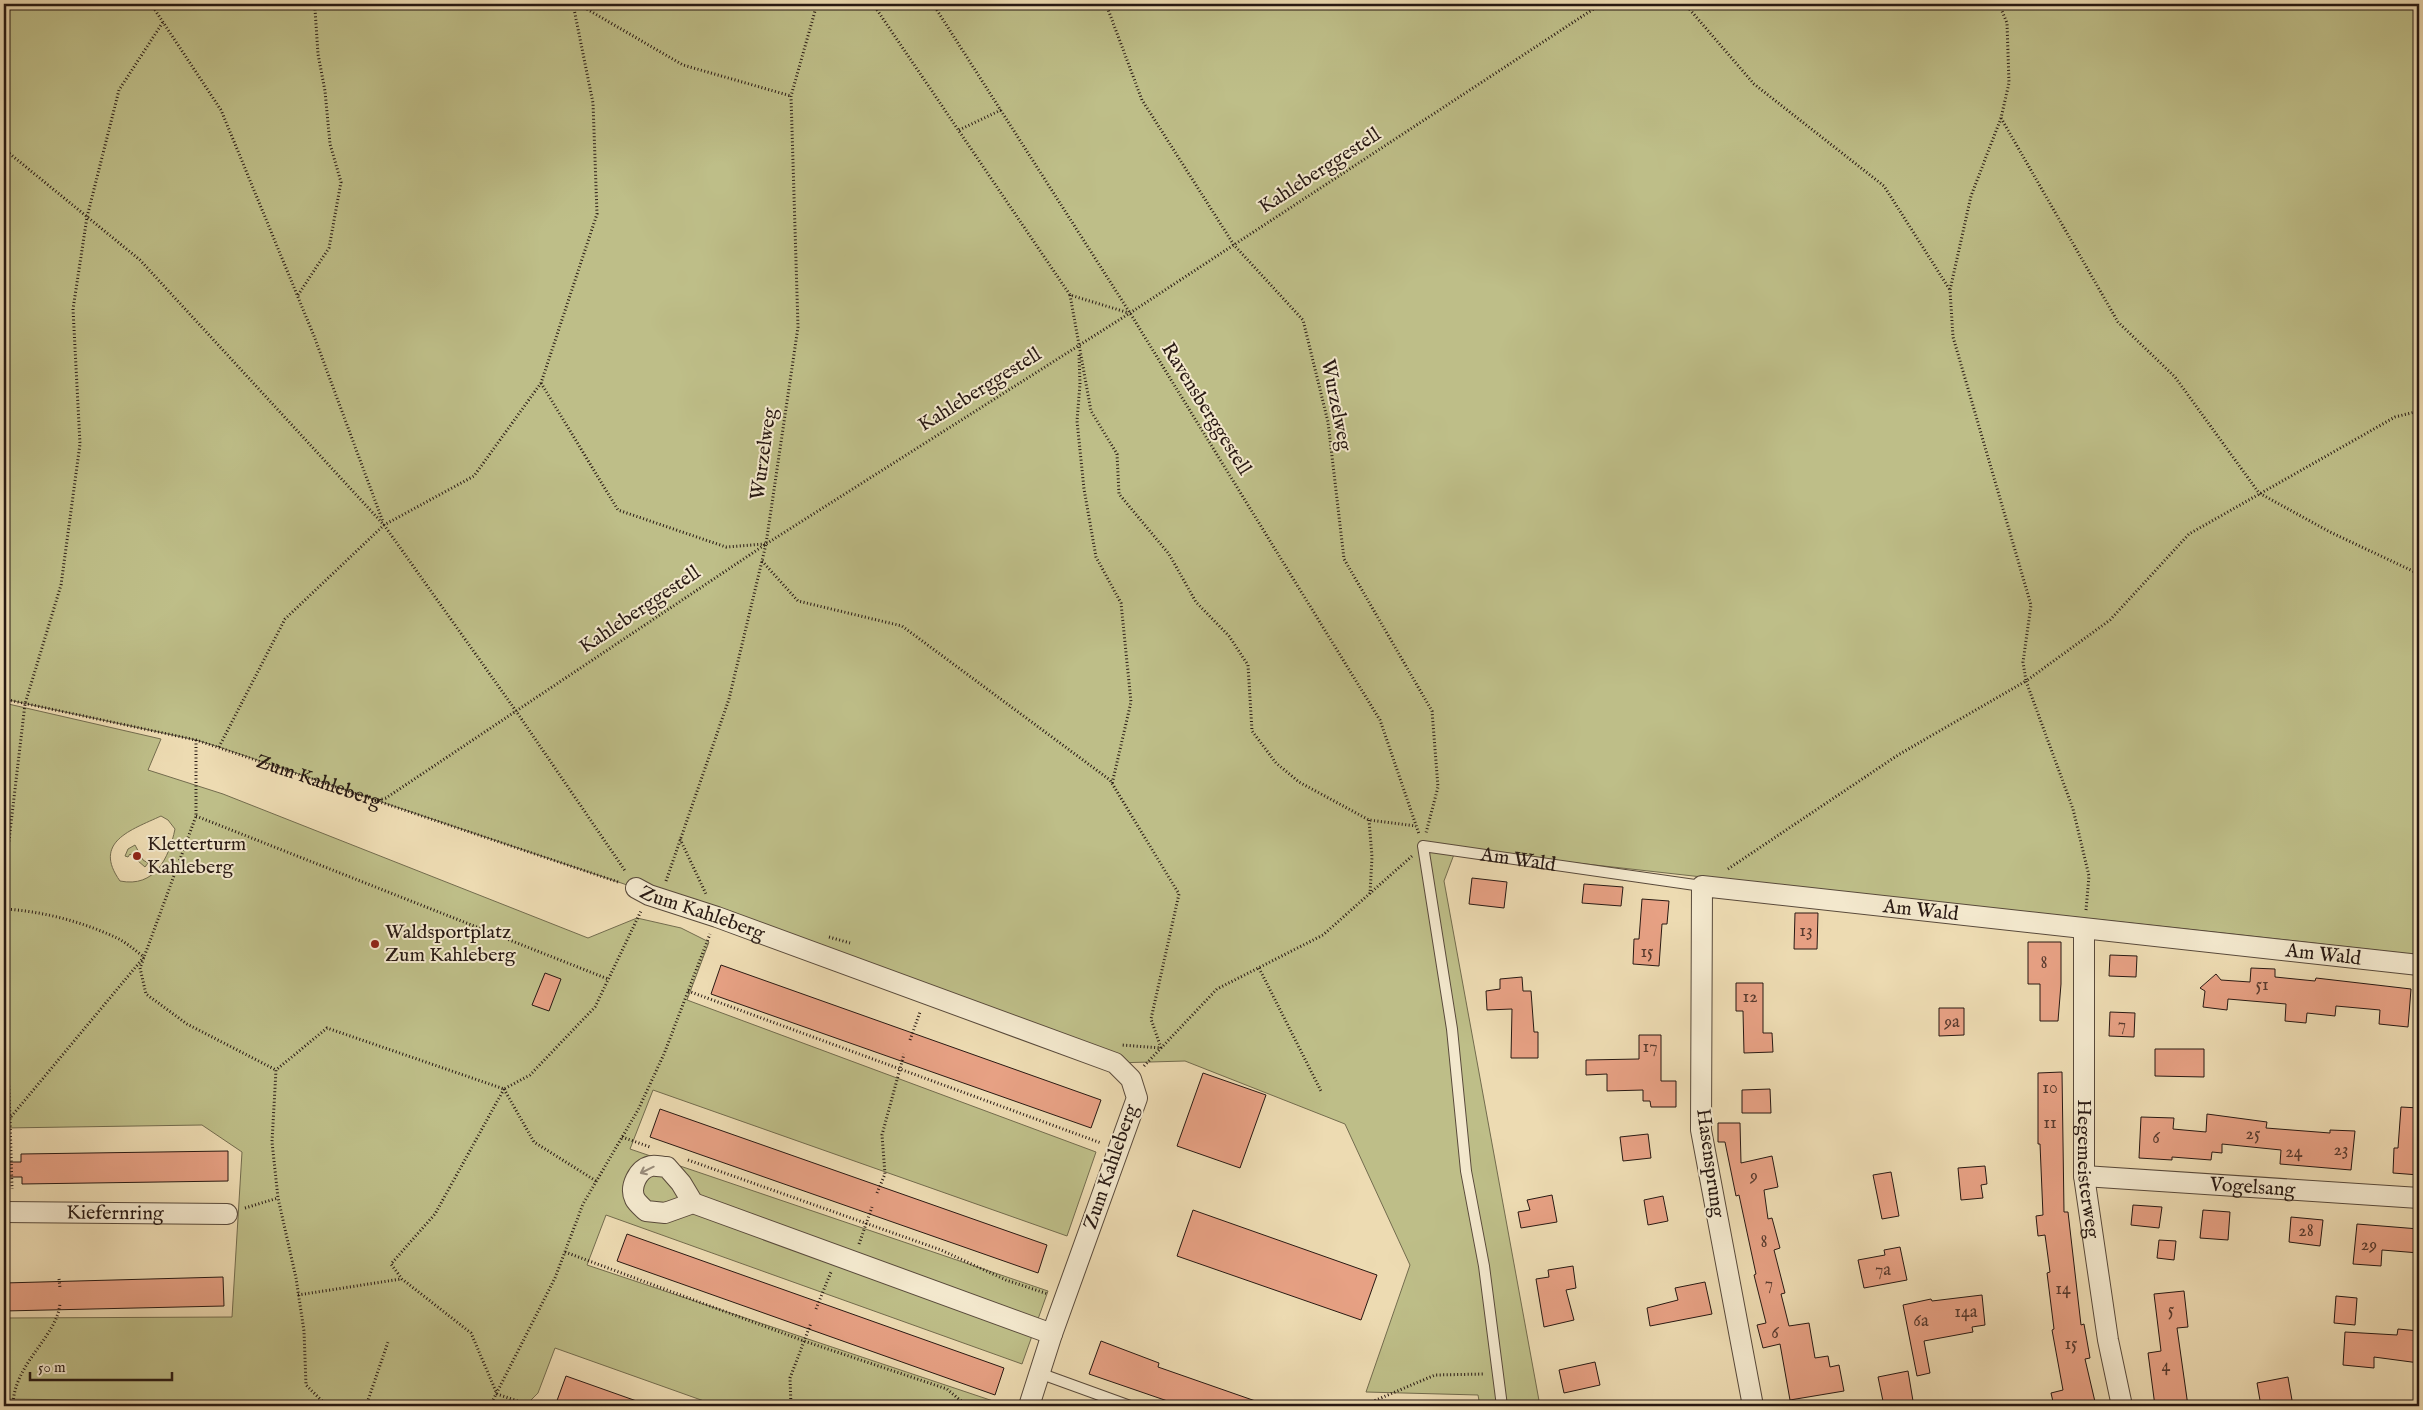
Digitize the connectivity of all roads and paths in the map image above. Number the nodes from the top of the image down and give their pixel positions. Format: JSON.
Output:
{"nodes":[{"id":1,"x":151,"y":4,"type":"edge"},
{"id":2,"x":317,"y":4,"type":"edge"},
{"id":3,"x":573,"y":4,"type":"edge"},
{"id":4,"x":578,"y":4,"type":"edge"},
{"id":5,"x":817,"y":4,"type":"edge"},
{"id":6,"x":873,"y":4,"type":"edge"},
{"id":7,"x":933,"y":4,"type":"edge"},
{"id":8,"x":1106,"y":4,"type":"edge"},
{"id":9,"x":1601,"y":4,"type":"edge"},
{"id":10,"x":1685,"y":4,"type":"edge"},
{"id":11,"x":1999,"y":4,"type":"edge"},
{"id":12,"x":163,"y":22,"type":"junction"},
{"id":13,"x":791,"y":96,"type":"junction"},
{"id":14,"x":1001,"y":110,"type":"junction"},
{"id":15,"x":2001,"y":118,"type":"junction"},
{"id":16,"x":959,"y":130,"type":"junction"},
{"id":17,"x":4,"y":149,"type":"edge"},
{"id":18,"x":87,"y":217,"type":"junction"},
{"id":19,"x":1234,"y":245,"type":"junction"},
{"id":20,"x":1950,"y":290,"type":"junction"},
{"id":21,"x":298,"y":295,"type":"junction"},
{"id":22,"x":1070,"y":295,"type":"junction"},
{"id":23,"x":1130,"y":313,"type":"junction"},
{"id":24,"x":1079,"y":345,"type":"junction"},
{"id":25,"x":541,"y":382,"type":"junction"},
{"id":26,"x":2419,"y":411,"type":"edge"},
{"id":27,"x":2259,"y":493,"type":"junction"},
{"id":28,"x":384,"y":525,"type":"junction"},
{"id":29,"x":766,"y":544,"type":"junction"},
{"id":30,"x":762,"y":561,"type":"junction"},
{"id":31,"x":2419,"y":574,"type":"edge"},
{"id":32,"x":2026,"y":681,"type":"junction"},
{"id":33,"x":4,"y":700,"type":"edge"},
{"id":34,"x":24,"y":704,"type":"junction"},
{"id":35,"x":516,"y":711,"type":"junction"},
{"id":36,"x":196,"y":740,"type":"junction"},
{"id":37,"x":219,"y":747,"type":"junction"},
{"id":38,"x":1112,"y":784,"type":"junction"},
{"id":39,"x":375,"y":801,"type":"junction"},
{"id":40,"x":196,"y":816,"type":"junction"},
{"id":41,"x":1368,"y":820,"type":"junction"},
{"id":42,"x":1416,"y":826,"type":"junction"},
{"id":43,"x":680,"y":839,"type":"junction"},
{"id":44,"x":1423,"y":846,"type":"junction"},
{"id":45,"x":4,"y":883,"type":"edge"},
{"id":46,"x":1702,"y":886,"type":"junction"},
{"id":47,"x":648,"y":893,"type":"junction"},
{"id":48,"x":1370,"y":894,"type":"junction"},
{"id":49,"x":4,"y":909,"type":"edge"},
{"id":50,"x":717,"y":917,"type":"junction"},
{"id":51,"x":2084,"y":929,"type":"junction"},
{"id":52,"x":144,"y":957,"type":"junction"},
{"id":53,"x":2419,"y":965,"type":"edge"},
{"id":54,"x":1259,"y":968,"type":"junction"},
{"id":55,"x":4,"y":974,"type":"edge"},
{"id":56,"x":608,"y":979,"type":"junction"},
{"id":57,"x":688,"y":992,"type":"junction"},
{"id":58,"x":927,"y":994,"type":"junction"},
{"id":59,"x":910,"y":1040,"type":"dead end"},
{"id":60,"x":1161,"y":1048,"type":"junction"},
{"id":61,"x":904,"y":1054,"type":"dead end"},
{"id":62,"x":899,"y":1069,"type":"junction"},
{"id":63,"x":276,"y":1070,"type":"junction"},
{"id":64,"x":1131,"y":1079,"type":"junction"},
{"id":65,"x":504,"y":1090,"type":"junction"},
{"id":66,"x":1321,"y":1091,"type":"dead end"},
{"id":67,"x":10,"y":1118,"type":"junction"},
{"id":68,"x":622,"y":1137,"type":"junction"},
{"id":69,"x":1118,"y":1149,"type":"junction"},
{"id":70,"x":660,"y":1150,"type":"dead end"},
{"id":71,"x":678,"y":1157,"type":"dead end"},
{"id":72,"x":2084,"y":1176,"type":"junction"},
{"id":73,"x":596,"y":1181,"type":"junction"},
{"id":74,"x":12,"y":1189,"type":"dead end"},
{"id":75,"x":877,"y":1193,"type":"dead end"},
{"id":76,"x":278,"y":1198,"type":"junction"},
{"id":77,"x":2419,"y":1198,"type":"edge"},
{"id":78,"x":693,"y":1203,"type":"dead end"},
{"id":79,"x":872,"y":1208,"type":"dead end"},
{"id":80,"x":4,"y":1212,"type":"edge"},
{"id":81,"x":226,"y":1214,"type":"joint"},
{"id":82,"x":866,"y":1224,"type":"junction"},
{"id":83,"x":565,"y":1252,"type":"junction"},
{"id":84,"x":845,"y":1259,"type":"junction"},
{"id":85,"x":59,"y":1278,"type":"dead end"},
{"id":86,"x":402,"y":1278,"type":"junction"},
{"id":87,"x":60,"y":1288,"type":"dead end"},
{"id":88,"x":298,"y":1296,"type":"junction"},
{"id":89,"x":1064,"y":1300,"type":"junction"},
{"id":90,"x":60,"y":1303,"type":"dead end"},
{"id":91,"x":816,"y":1309,"type":"dead end"},
{"id":92,"x":811,"y":1323,"type":"dead end"},
{"id":93,"x":1052,"y":1334,"type":"junction"},
{"id":94,"x":804,"y":1341,"type":"junction"},
{"id":95,"x":388,"y":1342,"type":"dead end"},
{"id":96,"x":1039,"y":1373,"type":"junction"},
{"id":97,"x":1498,"y":1374,"type":"junction"},
{"id":98,"x":497,"y":1394,"type":"junction"},
{"id":99,"x":13,"y":1406,"type":"edge"},
{"id":100,"x":327,"y":1406,"type":"edge"},
{"id":101,"x":366,"y":1406,"type":"edge"},
{"id":102,"x":490,"y":1406,"type":"edge"},
{"id":103,"x":532,"y":1406,"type":"edge"},
{"id":104,"x":791,"y":1406,"type":"edge"},
{"id":105,"x":967,"y":1406,"type":"edge"},
{"id":106,"x":1029,"y":1406,"type":"edge"},
{"id":107,"x":1130,"y":1406,"type":"edge"},
{"id":108,"x":1362,"y":1406,"type":"edge"},
{"id":109,"x":1502,"y":1406,"type":"edge"},
{"id":110,"x":1753,"y":1406,"type":"edge"},
{"id":111,"x":2122,"y":1406,"type":"edge"}],
"edges":[{"from":1,"to":12,"type":"path"},
{"from":2,"to":21,"type":"path"},
{"from":3,"to":25,"type":"path"},
{"from":4,"to":13,"type":"path"},
{"from":5,"to":13,"type":"path","name":"Wurzelweg"},
{"from":6,"to":16,"type":"path"},
{"from":7,"to":14,"type":"path","name":"Ravensberggestell"},
{"from":8,"to":19,"type":"path","name":"Wurzelweg"},
{"from":9,"to":19,"type":"path","name":"Kahleberggestell"},
{"from":10,"to":20,"type":"path"},
{"from":11,"to":15,"type":"path"},
{"from":12,"to":18,"type":"path"},
{"from":12,"to":21,"type":"path"},
{"from":13,"to":29,"type":"path","name":"Wurzelweg"},
{"from":14,"to":16,"type":"path"},
{"from":14,"to":23,"type":"path","name":"Ravensberggestell"},
{"from":15,"to":20,"type":"path"},
{"from":15,"to":27,"type":"path"},
{"from":16,"to":22,"type":"path"},
{"from":17,"to":18,"type":"path"},
{"from":18,"to":28,"type":"path"},
{"from":18,"to":34,"type":"path"},
{"from":19,"to":23,"type":"path","name":"Kahleberggestell"},
{"from":19,"to":44,"type":"path","name":"Wurzelweg"},
{"from":20,"to":32,"type":"path"},
{"from":21,"to":28,"type":"path"},
{"from":22,"to":23,"type":"path"},
{"from":22,"to":24,"type":"path"},
{"from":23,"to":24,"type":"path","name":"Kahleberggestell"},
{"from":23,"to":42,"type":"path","name":"Ravensberggestell"},
{"from":24,"to":29,"type":"path","name":"Kahleberggestell"},
{"from":24,"to":38,"type":"path"},
{"from":24,"to":41,"type":"path"},
{"from":25,"to":28,"type":"path"},
{"from":25,"to":29,"type":"path"},
{"from":26,"to":27,"type":"path"},
{"from":27,"to":31,"type":"path"},
{"from":27,"to":32,"type":"path"},
{"from":28,"to":35,"type":"path"},
{"from":28,"to":37,"type":"path"},
{"from":29,"to":30,"type":"path","name":"Wurzelweg"},
{"from":29,"to":35,"type":"path","name":"Kahleberggestell"},
{"from":30,"to":38,"type":"path"},
{"from":30,"to":43,"type":"path","name":"Wurzelweg"},
{"from":32,"to":46,"type":"path"},
{"from":32,"to":51,"type":"path"},
{"from":33,"to":34,"type":"path","name":"Zum Kahleberg"},
{"from":34,"to":36,"type":"path","name":"Zum Kahleberg"},
{"from":34,"to":45,"type":"path"},
{"from":35,"to":39,"type":"path","name":"Kahleberggestell"},
{"from":35,"to":47,"type":"path"},
{"from":36,"to":37,"type":"path","name":"Zum Kahleberg"},
{"from":36,"to":40,"type":"path"},
{"from":37,"to":39,"type":"path","name":"Zum Kahleberg"},
{"from":38,"to":60,"type":"path"},
{"from":39,"to":47,"type":"path","name":"Zum Kahleberg"},
{"from":40,"to":52,"type":"path"},
{"from":40,"to":56,"type":"path"},
{"from":41,"to":42,"type":"path"},
{"from":41,"to":48,"type":"path"},
{"from":42,"to":44,"type":"path","name":"Ravensberggestell"},
{"from":43,"to":47,"type":"path","name":"Wurzelweg"},
{"from":43,"to":50,"type":"path"},
{"from":44,"to":46,"type":"lane","name":"Am Wald"},
{"from":44,"to":48,"type":"path"},
{"from":44,"to":97,"type":"lane"},
{"from":46,"to":51,"type":"street","name":"Am Wald"},
{"from":46,"to":110,"type":"street","name":"Hasensprung"},
{"from":47,"to":50,"type":"street","name":"Zum Kahleberg"},
{"from":47,"to":56,"type":"path","name":"Wurzelweg"},
{"from":48,"to":54,"type":"path"},
{"from":49,"to":52,"type":"path"},
{"from":50,"to":57,"type":"path"},
{"from":50,"to":58,"type":"street","name":"Zum Kahleberg"},
{"from":51,"to":53,"type":"street","name":"Am Wald"},
{"from":51,"to":72,"type":"street","name":"Hegemeisterweg"},
{"from":52,"to":63,"type":"path"},
{"from":52,"to":67,"type":"path"},
{"from":54,"to":60,"type":"path"},
{"from":54,"to":66,"type":"path"},
{"from":55,"to":67,"type":"path"},
{"from":56,"to":65,"type":"path","name":"Wurzelweg"},
{"from":57,"to":62,"type":"path"},
{"from":57,"to":68,"type":"path"},
{"from":58,"to":59,"type":"path"},
{"from":58,"to":64,"type":"street","name":"Zum Kahleberg"},
{"from":60,"to":64,"type":"path"},
{"from":61,"to":62,"type":"path"},
{"from":62,"to":69,"type":"path"},
{"from":62,"to":75,"type":"path"},
{"from":63,"to":65,"type":"path"},
{"from":63,"to":76,"type":"path"},
{"from":64,"to":69,"type":"street","name":"Zum Kahleberg"},
{"from":65,"to":73,"type":"path"},
{"from":65,"to":86,"type":"path"},
{"from":67,"to":74,"type":"path"},
{"from":68,"to":70,"type":"path"},
{"from":68,"to":73,"type":"path"},
{"from":69,"to":89,"type":"street","name":"Zum Kahleberg"},
{"from":71,"to":82,"type":"path"},
{"from":72,"to":77,"type":"street","name":"Vogelsang"},
{"from":72,"to":111,"type":"street","name":"Hegemeisterweg"},
{"from":73,"to":83,"type":"path"},
{"from":76,"to":81,"type":"path"},
{"from":76,"to":88,"type":"path"},
{"from":78,"to":84,"type":"street"},
{"from":79,"to":82,"type":"path"},
{"from":80,"to":81,"type":"street","name":"Kiefernring"},
{"from":82,"to":84,"type":"path"},
{"from":82,"to":89,"type":"path"},
{"from":83,"to":94,"type":"path"},
{"from":83,"to":98,"type":"path"},
{"from":84,"to":91,"type":"path"},
{"from":84,"to":93,"type":"street"},
{"from":85,"to":87,"type":"path"},
{"from":86,"to":88,"type":"path"},
{"from":86,"to":98,"type":"path"},
{"from":88,"to":100,"type":"path"},
{"from":89,"to":93,"type":"street","name":"Zum Kahleberg"},
{"from":90,"to":99,"type":"path"},
{"from":92,"to":94,"type":"path"},
{"from":93,"to":96,"type":"street","name":"Zum Kahleberg"},
{"from":94,"to":104,"type":"path"},
{"from":94,"to":105,"type":"path"},
{"from":95,"to":101,"type":"path"},
{"from":96,"to":106,"type":"street","name":"Zum Kahleberg"},
{"from":96,"to":107,"type":"lane"},
{"from":97,"to":108,"type":"path"},
{"from":97,"to":109,"type":"lane"},
{"from":98,"to":102,"type":"path"},
{"from":98,"to":103,"type":"path"}]}
